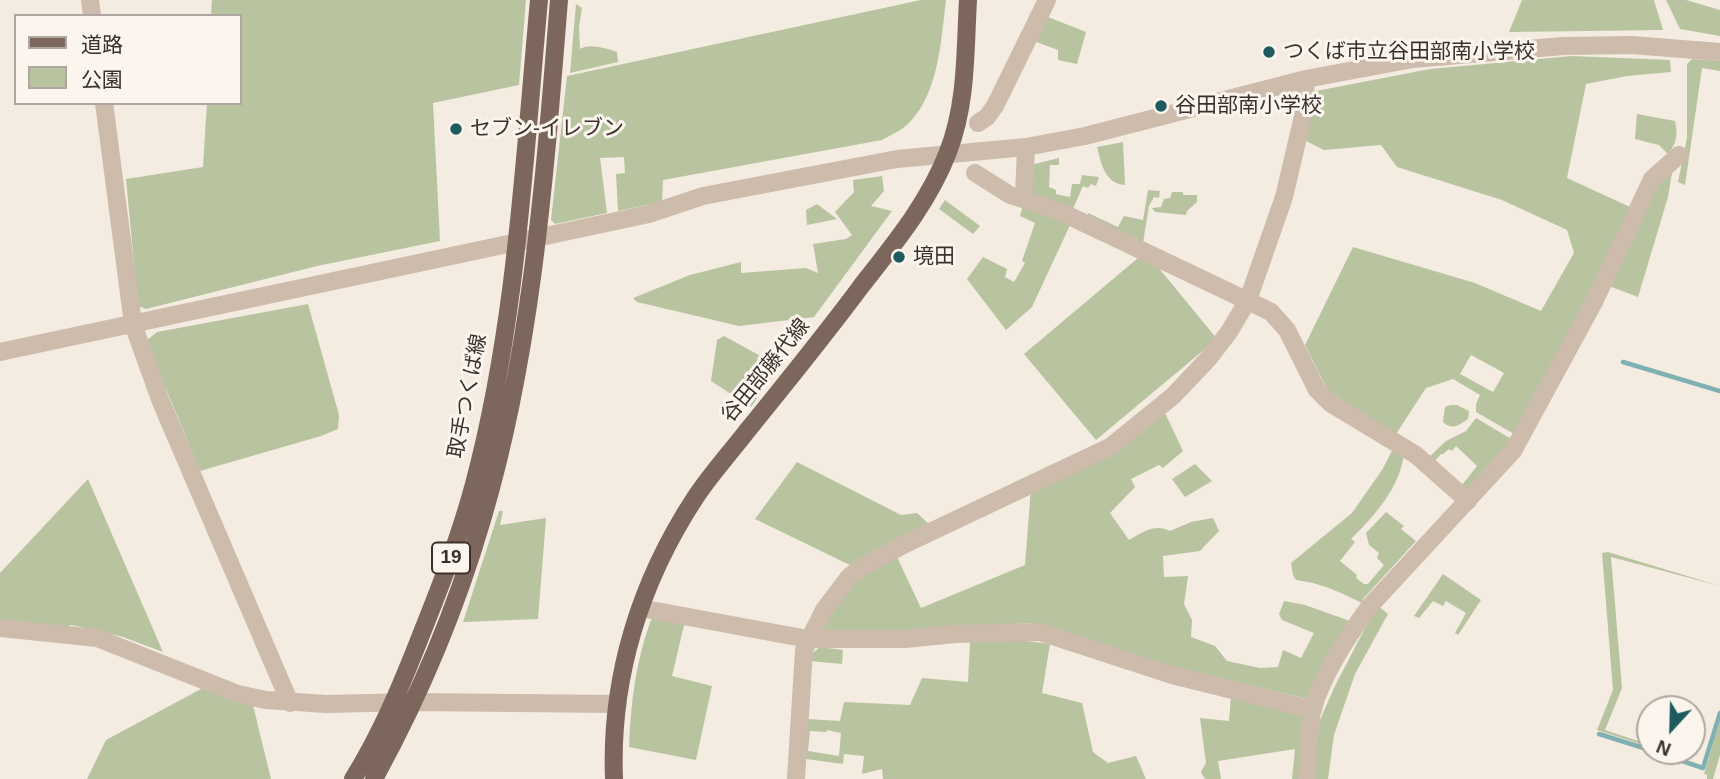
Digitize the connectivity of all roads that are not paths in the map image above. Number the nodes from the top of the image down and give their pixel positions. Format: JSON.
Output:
{"nodes":[{"id":1,"x":540,"y":0,"type":"edge"},
{"id":2,"x":559,"y":0,"type":"edge"},
{"id":3,"x":968,"y":0,"type":"edge"},
{"id":4,"x":1047,"y":0,"type":"edge"},
{"id":5,"x":1720,"y":52,"type":"edge"},
{"id":6,"x":1306,"y":79,"type":"junction"},
{"id":7,"x":104,"y":105,"type":"edge"},
{"id":8,"x":978,"y":123,"type":"dead end"},
{"id":9,"x":1026,"y":147,"type":"junction"},
{"id":10,"x":948,"y":153,"type":"junction"},
{"id":11,"x":1679,"y":155,"type":"dead end"},
{"id":12,"x":975,"y":173,"type":"dead end"},
{"id":13,"x":1030,"y":201,"type":"junction"},
{"id":14,"x":537,"y":238,"type":"junction"},
{"id":15,"x":517,"y":243,"type":"junction"},
{"id":16,"x":1248,"y":300,"type":"junction"},
{"id":17,"x":134,"y":324,"type":"junction"},
{"id":18,"x":0,"y":352,"type":"edge"},
{"id":19,"x":1468,"y":501,"type":"junction"},
{"id":20,"x":640,"y":608,"type":"junction"},
{"id":21,"x":0,"y":628,"type":"edge"},
{"id":22,"x":808,"y":639,"type":"junction"},
{"id":23,"x":290,"y":702,"type":"junction"},
{"id":24,"x":393,"y":702,"type":"junction"},
{"id":25,"x":413,"y":702,"type":"junction"},
{"id":26,"x":616,"y":704,"type":"junction"},
{"id":27,"x":1312,"y":710,"type":"junction"},
{"id":28,"x":354,"y":779,"type":"edge"},
{"id":29,"x":374,"y":779,"type":"edge"},
{"id":30,"x":614,"y":779,"type":"edge"},
{"id":31,"x":796,"y":779,"type":"edge"},
{"id":32,"x":1307,"y":779,"type":"edge"}],
"edges":[{"from":1,"to":15,"type":"main road","name":"取手つくば線","number":"19"},
{"from":2,"to":14,"type":"main road","name":"取手つくば線","number":"19"},
{"from":3,"to":10,"type":"main road","name":"谷田部藤代線"},
{"from":4,"to":8,"type":"street"},
{"from":5,"to":6,"type":"street"},
{"from":6,"to":9,"type":"street"},
{"from":6,"to":16,"type":"street"},
{"from":7,"to":17,"type":"street"},
{"from":9,"to":10,"type":"street"},
{"from":9,"to":13,"type":"street"},
{"from":10,"to":14,"type":"street"},
{"from":10,"to":20,"type":"main road","name":"谷田部藤代線"},
{"from":11,"to":19,"type":"street"},
{"from":12,"to":13,"type":"street"},
{"from":13,"to":16,"type":"street"},
{"from":14,"to":15,"type":"street"},
{"from":14,"to":25,"type":"main road","name":"取手つくば線","number":"19"},
{"from":15,"to":17,"type":"street"},
{"from":15,"to":24,"type":"main road","name":"取手つくば線","number":"19"},
{"from":16,"to":19,"type":"street"},
{"from":16,"to":22,"type":"street"},
{"from":17,"to":18,"type":"street"},
{"from":17,"to":23,"type":"street"},
{"from":19,"to":27,"type":"street"},
{"from":20,"to":22,"type":"street"},
{"from":20,"to":26,"type":"main road","name":"谷田部藤代線"},
{"from":21,"to":23,"type":"street"},
{"from":22,"to":27,"type":"street"},
{"from":22,"to":31,"type":"street"},
{"from":23,"to":24,"type":"street"},
{"from":24,"to":25,"type":"street"},
{"from":24,"to":28,"type":"main road","name":"取手つくば線","number":"19"},
{"from":25,"to":26,"type":"street"},
{"from":25,"to":29,"type":"main road","name":"取手つくば線","number":"19"},
{"from":26,"to":30,"type":"main road","name":"谷田部藤代線"},
{"from":27,"to":32,"type":"street"}]}
